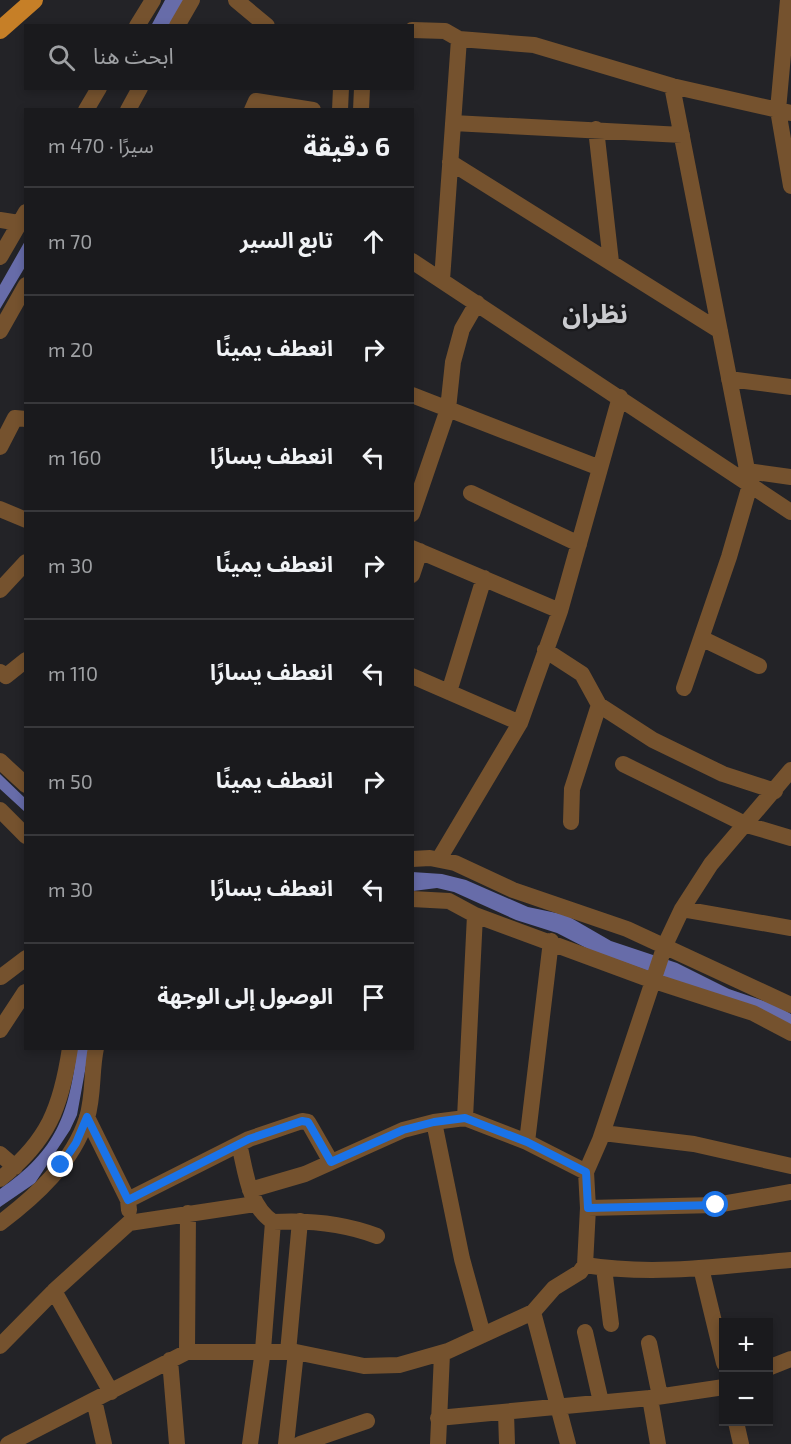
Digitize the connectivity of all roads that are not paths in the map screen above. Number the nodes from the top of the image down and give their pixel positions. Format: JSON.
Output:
{"nodes":[{"id":1,"x":34,"y":0,"type":"edge"},
{"id":2,"x":153,"y":0,"type":"edge"},
{"id":3,"x":192,"y":0,"type":"edge"},
{"id":4,"x":236,"y":0,"type":"edge"},
{"id":5,"x":788,"y":0,"type":"edge"},
{"id":6,"x":138,"y":24,"type":"edge"},
{"id":7,"x":178,"y":24,"type":"edge"},
{"id":8,"x":265,"y":24,"type":"edge"},
{"id":9,"x":0,"y":30,"type":"edge"},
{"id":10,"x":414,"y":30,"type":"edge"},
{"id":11,"x":459,"y":39,"type":"junction"},
{"id":12,"x":672,"y":86,"type":"junction"},
{"id":13,"x":98,"y":90,"type":"edge"},
{"id":14,"x":139,"y":90,"type":"edge"},
{"id":15,"x":341,"y":90,"type":"edge"},
{"id":16,"x":362,"y":90,"type":"edge"},
{"id":17,"x":87,"y":108,"type":"edge"},
{"id":18,"x":129,"y":108,"type":"edge"},
{"id":19,"x":253,"y":108,"type":"edge"},
{"id":20,"x":300,"y":108,"type":"edge"},
{"id":21,"x":340,"y":108,"type":"edge"},
{"id":22,"x":361,"y":108,"type":"edge"},
{"id":23,"x":784,"y":111,"type":"edge"},
{"id":24,"x":453,"y":123,"type":"junction"},
{"id":25,"x":596,"y":129,"type":"junction"},
{"id":26,"x":682,"y":135,"type":"junction"},
{"id":27,"x":450,"y":162,"type":"junction"},
{"id":28,"x":791,"y":186,"type":"edge"},
{"id":29,"x":22,"y":217,"type":"edge"},
{"id":30,"x":0,"y":220,"type":"edge"},
{"id":31,"x":0,"y":257,"type":"edge"},
{"id":32,"x":414,"y":262,"type":"edge"},
{"id":33,"x":611,"y":262,"type":"junction"},
{"id":34,"x":442,"y":280,"type":"junction"},
{"id":35,"x":24,"y":289,"type":"edge"},
{"id":36,"x":477,"y":303,"type":"junction"},
{"id":37,"x":0,"y":331,"type":"edge"},
{"id":38,"x":720,"y":331,"type":"junction"},
{"id":39,"x":729,"y":379,"type":"junction"},
{"id":40,"x":791,"y":387,"type":"edge"},
{"id":41,"x":414,"y":396,"type":"edge"},
{"id":42,"x":620,"y":397,"type":"junction"},
{"id":43,"x":448,"y":408,"type":"junction"},
{"id":44,"x":24,"y":419,"type":"edge"},
{"id":45,"x":0,"y":447,"type":"edge"},
{"id":46,"x":600,"y":468,"type":"junction"},
{"id":47,"x":791,"y":477,"type":"edge"},
{"id":48,"x":749,"y":478,"type":"junction"},
{"id":49,"x":471,"y":493,"type":"dead end"},
{"id":50,"x":414,"y":508,"type":"edge"},
{"id":51,"x":0,"y":509,"type":"edge"},
{"id":52,"x":791,"y":512,"type":"edge"},
{"id":53,"x":24,"y":519,"type":"edge"},
{"id":54,"x":579,"y":544,"type":"junction"},
{"id":55,"x":416,"y":549,"type":"edge"},
{"id":56,"x":24,"y":564,"type":"edge"},
{"id":57,"x":484,"y":578,"type":"junction"},
{"id":58,"x":0,"y":590,"type":"edge"},
{"id":59,"x":560,"y":611,"type":"junction"},
{"id":60,"x":703,"y":639,"type":"junction"},
{"id":61,"x":545,"y":650,"type":"junction"},
{"id":62,"x":24,"y":662,"type":"edge"},
{"id":63,"x":759,"y":666,"type":"dead end"},
{"id":64,"x":0,"y":672,"type":"edge"},
{"id":65,"x":414,"y":677,"type":"edge"},
{"id":66,"x":684,"y":688,"type":"dead end"},
{"id":67,"x":449,"y":692,"type":"junction"},
{"id":68,"x":599,"y":705,"type":"junction"},
{"id":69,"x":520,"y":723,"type":"junction"},
{"id":70,"x":0,"y":761,"type":"edge"},
{"id":71,"x":623,"y":764,"type":"dead end"},
{"id":72,"x":791,"y":770,"type":"edge"},
{"id":73,"x":24,"y":783,"type":"edge"},
{"id":74,"x":775,"y":792,"type":"junction"},
{"id":75,"x":0,"y":810,"type":"edge"},
{"id":76,"x":571,"y":822,"type":"dead end"},
{"id":77,"x":747,"y":825,"type":"junction"},
{"id":78,"x":24,"y":834,"type":"edge"},
{"id":79,"x":791,"y":838,"type":"edge"},
{"id":80,"x":414,"y":859,"type":"edge"},
{"id":81,"x":439,"y":859,"type":"junction"},
{"id":82,"x":414,"y":899,"type":"edge"},
{"id":83,"x":682,"y":909,"type":"junction"},
{"id":84,"x":475,"y":915,"type":"junction"},
{"id":85,"x":791,"y":928,"type":"edge"},
{"id":86,"x":551,"y":941,"type":"junction"},
{"id":87,"x":664,"y":947,"type":"junction"},
{"id":88,"x":24,"y":959,"type":"edge"},
{"id":89,"x":0,"y":977,"type":"edge"},
{"id":90,"x":652,"y":978,"type":"junction"},
{"id":91,"x":24,"y":992,"type":"edge"},
{"id":92,"x":24,"y":994,"type":"edge"},
{"id":93,"x":791,"y":1005,"type":"edge"},
{"id":94,"x":0,"y":1030,"type":"edge"},
{"id":95,"x":791,"y":1034,"type":"edge"},
{"id":96,"x":70,"y":1050,"type":"edge"},
{"id":97,"x":96,"y":1050,"type":"edge"},
{"id":98,"x":87,"y":1117,"type":"junction"},
{"id":99,"x":465,"y":1118,"type":"junction"},
{"id":100,"x":434,"y":1122,"type":"junction"},
{"id":101,"x":603,"y":1133,"type":"junction"},
{"id":102,"x":527,"y":1142,"type":"junction"},
{"id":103,"x":239,"y":1144,"type":"junction"},
{"id":104,"x":0,"y":1154,"type":"edge"},
{"id":105,"x":331,"y":1162,"type":"junction"},
{"id":106,"x":791,"y":1166,"type":"edge"},
{"id":107,"x":15,"y":1167,"type":"junction"},
{"id":108,"x":586,"y":1172,"type":"junction"},
{"id":109,"x":0,"y":1179,"type":"edge"},
{"id":110,"x":791,"y":1192,"type":"edge"},
{"id":111,"x":252,"y":1197,"type":"junction"},
{"id":112,"x":128,"y":1200,"type":"junction"},
{"id":113,"x":588,"y":1208,"type":"junction"},
{"id":114,"x":188,"y":1213,"type":"junction"},
{"id":115,"x":300,"y":1221,"type":"junction"},
{"id":116,"x":273,"y":1222,"type":"junction"},
{"id":117,"x":0,"y":1223,"type":"edge"},
{"id":118,"x":129,"y":1223,"type":"junction"},
{"id":119,"x":377,"y":1236,"type":"dead end"},
{"id":120,"x":791,"y":1260,"type":"edge"},
{"id":121,"x":585,"y":1265,"type":"junction"},
{"id":122,"x":603,"y":1268,"type":"junction"},
{"id":123,"x":701,"y":1268,"type":"junction"},
{"id":124,"x":54,"y":1291,"type":"junction"},
{"id":125,"x":533,"y":1312,"type":"junction"},
{"id":126,"x":611,"y":1324,"type":"dead end"},
{"id":127,"x":585,"y":1332,"type":"dead end"},
{"id":128,"x":483,"y":1335,"type":"junction"},
{"id":129,"x":649,"y":1343,"type":"dead end"},
{"id":130,"x":0,"y":1346,"type":"edge"},
{"id":131,"x":719,"y":1346,"type":"edge"},
{"id":132,"x":262,"y":1350,"type":"junction"},
{"id":133,"x":187,"y":1352,"type":"junction"},
{"id":134,"x":292,"y":1352,"type":"junction"},
{"id":135,"x":442,"y":1354,"type":"junction"},
{"id":136,"x":791,"y":1359,"type":"edge"},
{"id":137,"x":170,"y":1360,"type":"junction"},
{"id":138,"x":773,"y":1366,"type":"edge"},
{"id":139,"x":719,"y":1388,"type":"edge"},
{"id":140,"x":111,"y":1392,"type":"junction"},
{"id":141,"x":655,"y":1397,"type":"junction"},
{"id":142,"x":94,"y":1400,"type":"junction"},
{"id":143,"x":601,"y":1402,"type":"junction"},
{"id":144,"x":559,"y":1406,"type":"junction"},
{"id":145,"x":506,"y":1413,"type":"junction"},
{"id":146,"x":438,"y":1418,"type":"junction"},
{"id":147,"x":367,"y":1421,"type":"dead end"},
{"id":148,"x":737,"y":1426,"type":"edge"},
{"id":149,"x":8,"y":1444,"type":"edge"},
{"id":150,"x":104,"y":1444,"type":"edge"},
{"id":151,"x":177,"y":1444,"type":"edge"},
{"id":152,"x":250,"y":1444,"type":"edge"},
{"id":153,"x":286,"y":1444,"type":"edge"},
{"id":154,"x":300,"y":1444,"type":"edge"},
{"id":155,"x":438,"y":1444,"type":"edge"},
{"id":156,"x":507,"y":1444,"type":"edge"},
{"id":157,"x":568,"y":1444,"type":"edge"},
{"id":158,"x":658,"y":1444,"type":"edge"},
{"id":159,"x":741,"y":1444,"type":"edge"}],
"edges":[{"from":1,"to":9,"type":"main road"},
{"from":2,"to":6,"type":"street"},
{"from":3,"to":7,"type":"street"},
{"from":4,"to":8,"type":"street"},
{"from":5,"to":23,"type":"street"},
{"from":10,"to":11,"type":"street"},
{"from":11,"to":12,"type":"street"},
{"from":11,"to":24,"type":"street"},
{"from":12,"to":23,"type":"street"},
{"from":12,"to":26,"type":"street"},
{"from":13,"to":17,"type":"street"},
{"from":14,"to":18,"type":"street"},
{"from":15,"to":21,"type":"street"},
{"from":16,"to":22,"type":"street"},
{"from":19,"to":20,"type":"street"},
{"from":23,"to":28,"type":"street"},
{"from":24,"to":25,"type":"street"},
{"from":24,"to":27,"type":"street"},
{"from":25,"to":26,"type":"street"},
{"from":25,"to":33,"type":"street"},
{"from":26,"to":38,"type":"street"},
{"from":27,"to":33,"type":"street"},
{"from":27,"to":34,"type":"street"},
{"from":29,"to":30,"type":"street"},
{"from":29,"to":31,"type":"street"},
{"from":32,"to":34,"type":"street"},
{"from":33,"to":38,"type":"street"},
{"from":34,"to":36,"type":"street"},
{"from":35,"to":37,"type":"street"},
{"from":36,"to":42,"type":"street"},
{"from":36,"to":43,"type":"street"},
{"from":38,"to":39,"type":"street"},
{"from":39,"to":40,"type":"street"},
{"from":39,"to":48,"type":"street"},
{"from":41,"to":43,"type":"street"},
{"from":42,"to":46,"type":"street"},
{"from":42,"to":48,"type":"street"},
{"from":43,"to":46,"type":"street"},
{"from":43,"to":50,"type":"street"},
{"from":44,"to":45,"type":"street"},
{"from":46,"to":54,"type":"street"},
{"from":47,"to":48,"type":"street"},
{"from":48,"to":52,"type":"street"},
{"from":48,"to":60,"type":"street"},
{"from":49,"to":54,"type":"street"},
{"from":51,"to":53,"type":"street"},
{"from":54,"to":59,"type":"street"},
{"from":55,"to":57,"type":"street"},
{"from":56,"to":58,"type":"street"},
{"from":57,"to":59,"type":"street"},
{"from":57,"to":67,"type":"street"},
{"from":59,"to":61,"type":"street"},
{"from":60,"to":63,"type":"street"},
{"from":60,"to":66,"type":"street"},
{"from":61,"to":68,"type":"street"},
{"from":61,"to":69,"type":"street"},
{"from":62,"to":64,"type":"street"},
{"from":65,"to":67,"type":"street"},
{"from":67,"to":69,"type":"street"},
{"from":68,"to":74,"type":"street"},
{"from":68,"to":76,"type":"street"},
{"from":69,"to":81,"type":"street"},
{"from":70,"to":73,"type":"street"},
{"from":71,"to":77,"type":"street"},
{"from":72,"to":74,"type":"street"},
{"from":74,"to":77,"type":"street"},
{"from":75,"to":78,"type":"street"},
{"from":77,"to":79,"type":"street"},
{"from":77,"to":83,"type":"street"},
{"from":80,"to":81,"type":"street"},
{"from":81,"to":87,"type":"street"},
{"from":82,"to":84,"type":"street"},
{"from":83,"to":85,"type":"street"},
{"from":83,"to":87,"type":"street"},
{"from":84,"to":86,"type":"street"},
{"from":84,"to":99,"type":"street"},
{"from":86,"to":90,"type":"street"},
{"from":86,"to":102,"type":"street"},
{"from":87,"to":90,"type":"street"},
{"from":87,"to":93,"type":"street"},
{"from":88,"to":89,"type":"street"},
{"from":89,"to":91,"type":"street"},
{"from":90,"to":95,"type":"street"},
{"from":90,"to":101,"type":"street"},
{"from":92,"to":94,"type":"street"},
{"from":96,"to":107,"type":"street"},
{"from":97,"to":98,"type":"street"},
{"from":98,"to":112,"type":"street"},
{"from":98,"to":117,"type":"street"},
{"from":99,"to":100,"type":"street"},
{"from":99,"to":102,"type":"street"},
{"from":100,"to":105,"type":"street"},
{"from":100,"to":128,"type":"street"},
{"from":101,"to":106,"type":"street"},
{"from":101,"to":108,"type":"street"},
{"from":102,"to":108,"type":"street"},
{"from":103,"to":105,"type":"street"},
{"from":103,"to":111,"type":"street"},
{"from":103,"to":112,"type":"street"},
{"from":104,"to":107,"type":"street"},
{"from":105,"to":111,"type":"street"},
{"from":107,"to":109,"type":"street"},
{"from":108,"to":113,"type":"street"},
{"from":110,"to":113,"type":"street"},
{"from":111,"to":114,"type":"street"},
{"from":111,"to":116,"type":"street"},
{"from":112,"to":118,"type":"street"},
{"from":113,"to":121,"type":"street"},
{"from":114,"to":118,"type":"street"},
{"from":114,"to":133,"type":"street"},
{"from":115,"to":116,"type":"street"},
{"from":115,"to":119,"type":"street"},
{"from":115,"to":134,"type":"street"},
{"from":116,"to":132,"type":"street"},
{"from":118,"to":124,"type":"street"},
{"from":120,"to":123,"type":"street"},
{"from":121,"to":122,"type":"street"},
{"from":121,"to":125,"type":"street"},
{"from":122,"to":123,"type":"street"},
{"from":122,"to":126,"type":"street"},
{"from":123,"to":131,"type":"street"},
{"from":124,"to":130,"type":"street"},
{"from":124,"to":140,"type":"street"},
{"from":125,"to":128,"type":"street"},
{"from":125,"to":144,"type":"street"},
{"from":127,"to":143,"type":"street"},
{"from":128,"to":135,"type":"street"},
{"from":129,"to":141,"type":"street"},
{"from":132,"to":133,"type":"street"},
{"from":132,"to":134,"type":"street"},
{"from":132,"to":152,"type":"street"},
{"from":133,"to":137,"type":"street"},
{"from":134,"to":135,"type":"street"},
{"from":134,"to":153,"type":"street"},
{"from":135,"to":146,"type":"street"},
{"from":136,"to":138,"type":"street"},
{"from":137,"to":140,"type":"street"},
{"from":137,"to":151,"type":"street"},
{"from":139,"to":141,"type":"street"},
{"from":140,"to":142,"type":"street"},
{"from":141,"to":143,"type":"street"},
{"from":141,"to":158,"type":"street"},
{"from":142,"to":149,"type":"street"},
{"from":142,"to":150,"type":"street"},
{"from":143,"to":144,"type":"street"},
{"from":144,"to":145,"type":"street"},
{"from":144,"to":157,"type":"street"},
{"from":145,"to":146,"type":"street"},
{"from":145,"to":156,"type":"street"},
{"from":146,"to":155,"type":"street"},
{"from":147,"to":154,"type":"street"},
{"from":148,"to":159,"type":"street"}]}
